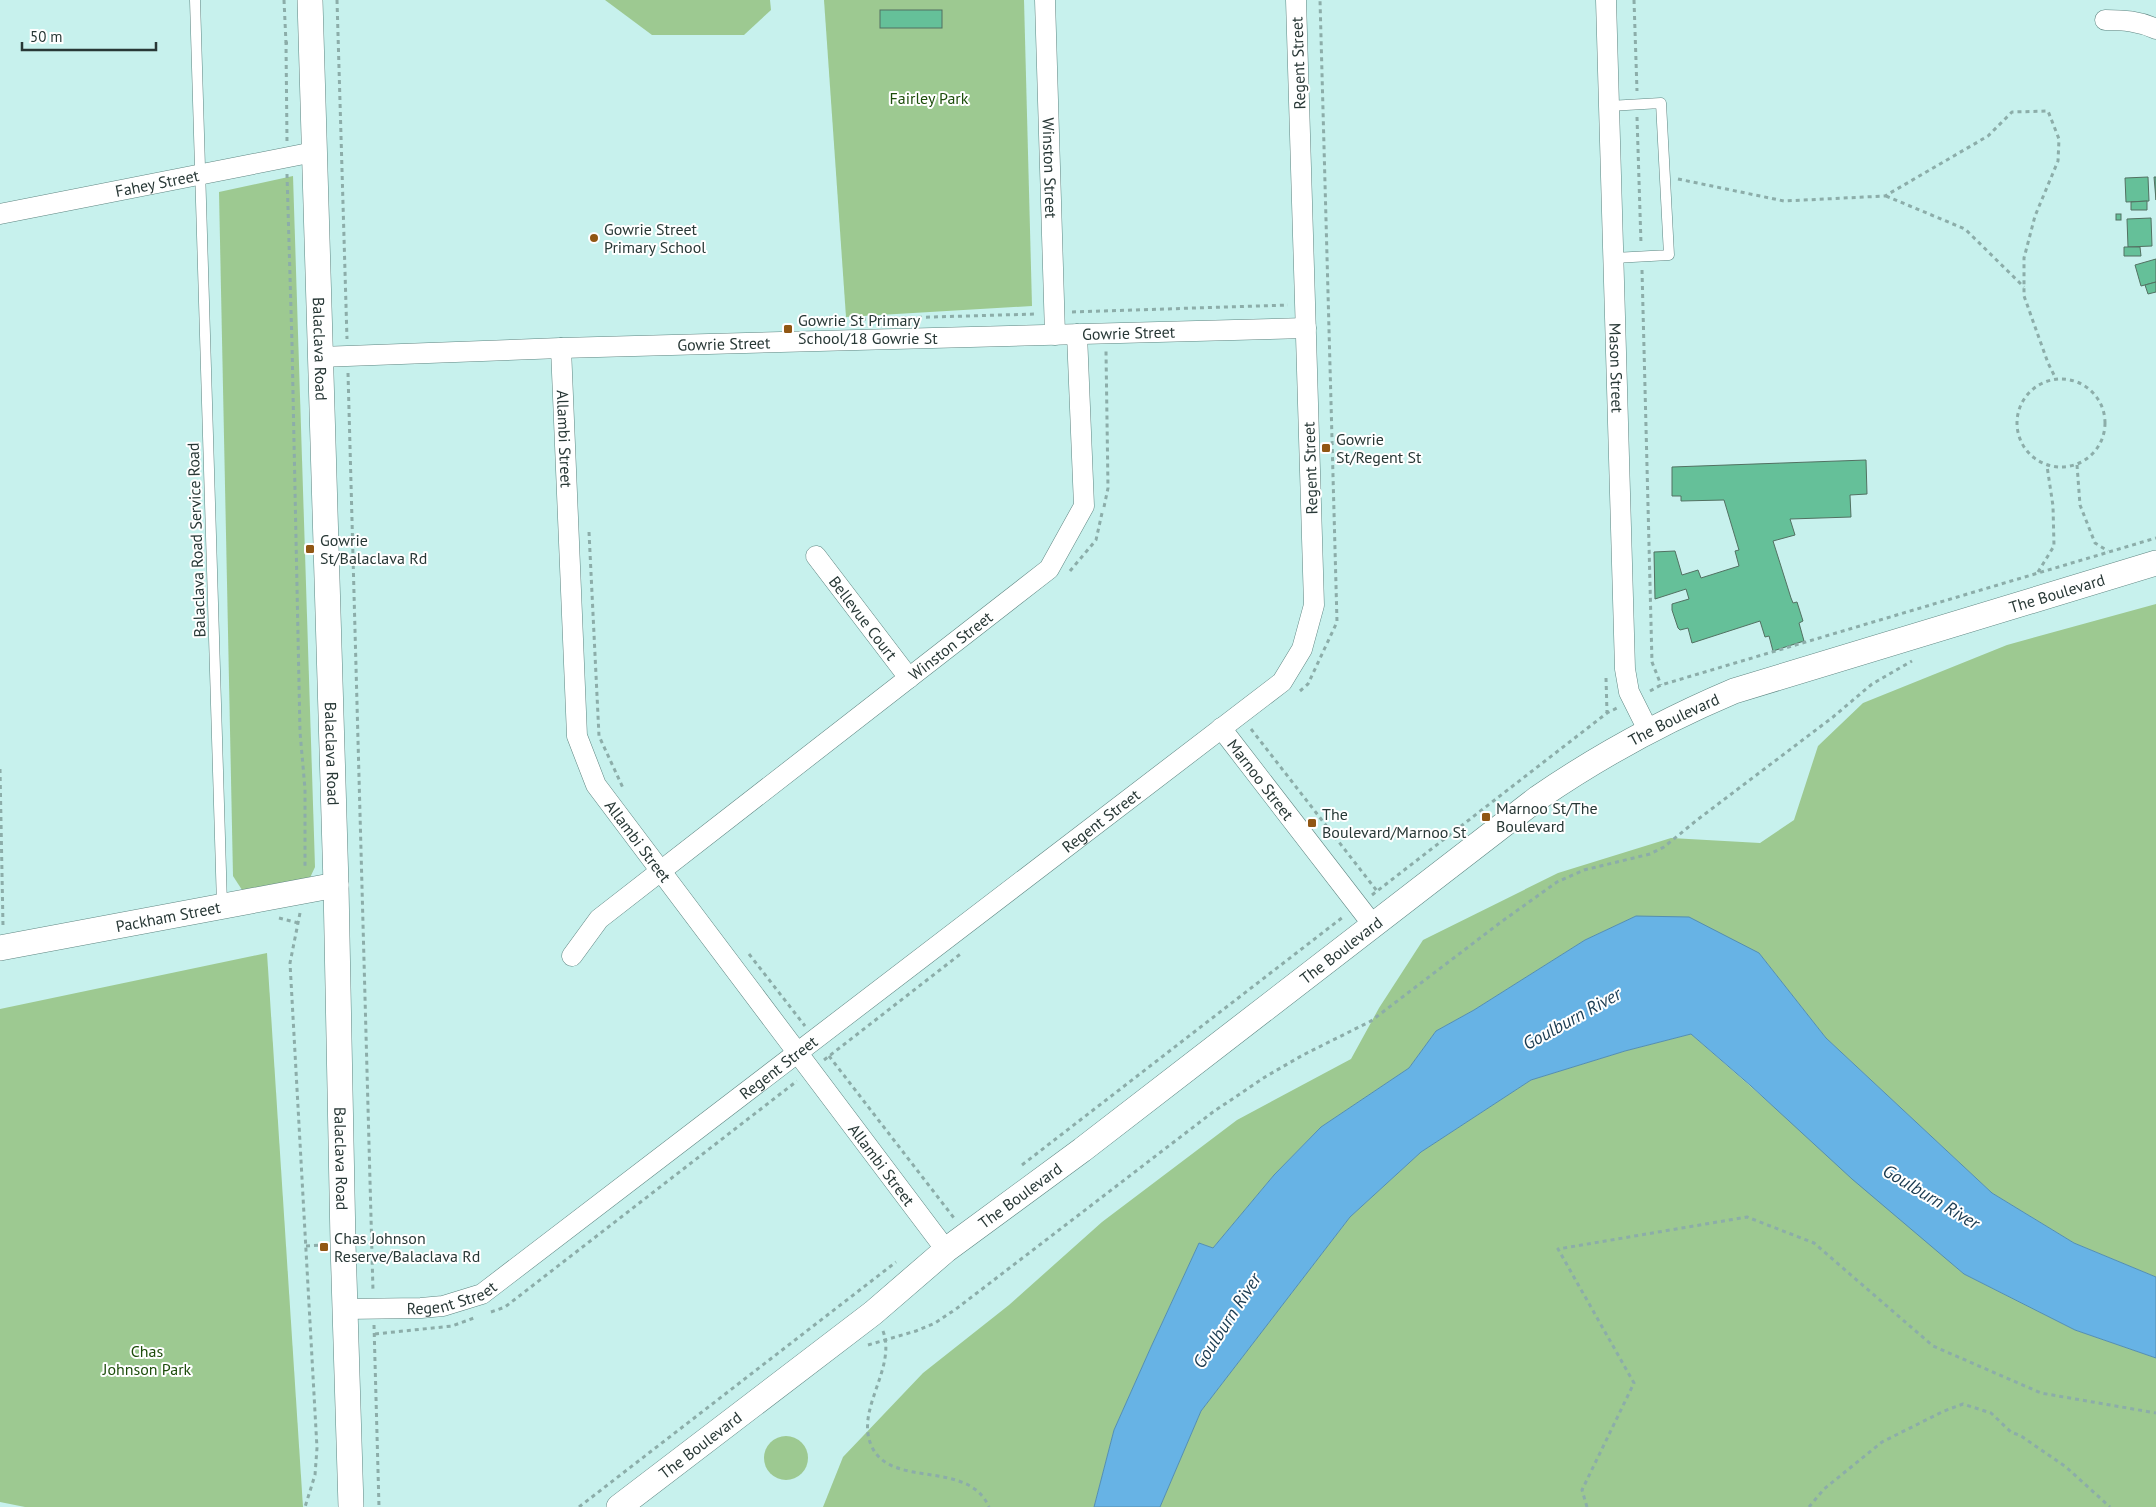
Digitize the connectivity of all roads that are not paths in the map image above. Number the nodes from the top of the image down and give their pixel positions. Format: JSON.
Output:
{"nodes":[{"id":1,"x":195,"y":0,"type":"edge"},
{"id":2,"x":310,"y":0,"type":"edge"},
{"id":3,"x":1045,"y":0,"type":"edge"},
{"id":4,"x":1296,"y":0,"type":"edge"},
{"id":5,"x":1606,"y":0,"type":"edge"},
{"id":6,"x":2105,"y":20,"type":"dead end"},
{"id":7,"x":2156,"y":29,"type":"edge"},
{"id":8,"x":1609,"y":106,"type":"junction"},
{"id":9,"x":314,"y":152,"type":"junction"},
{"id":10,"x":200,"y":174,"type":"junction"},
{"id":11,"x":0,"y":214,"type":"edge"},
{"id":12,"x":1614,"y":258,"type":"junction"},
{"id":13,"x":1298,"y":328,"type":"junction"},
{"id":14,"x":1077,"y":334,"type":"junction"},
{"id":15,"x":1056,"y":335,"type":"junction"},
{"id":16,"x":560,"y":348,"type":"junction"},
{"id":17,"x":320,"y":358,"type":"junction"},
{"id":18,"x":816,"y":556,"type":"dead end"},
{"id":19,"x":2156,"y":563,"type":"edge"},
{"id":20,"x":910,"y":678,"type":"junction"},
{"id":21,"x":1648,"y":730,"type":"junction"},
{"id":22,"x":1227,"y":736,"type":"junction"},
{"id":23,"x":660,"y":871,"type":"junction"},
{"id":24,"x":336,"y":885,"type":"junction"},
{"id":25,"x":222,"y":906,"type":"junction"},
{"id":26,"x":1373,"y":925,"type":"junction"},
{"id":27,"x":2,"y":937,"type":"edge"},
{"id":28,"x":572,"y":956,"type":"dead end"},
{"id":29,"x":790,"y":1052,"type":"junction"},
{"id":30,"x":946,"y":1250,"type":"junction"},
{"id":31,"x":345,"y":1309,"type":"junction"},
{"id":32,"x":351,"y":1507,"type":"edge"},
{"id":33,"x":619,"y":1507,"type":"edge"}],
"edges":[{"from":1,"to":10,"type":"lane","name":"Balaclava Road Service Road"},
{"from":2,"to":9,"type":"street","name":"Balaclava Road"},
{"from":3,"to":15,"type":"street","name":"Winston Street"},
{"from":4,"to":13,"type":"street","name":"Regent Street"},
{"from":5,"to":8,"type":"street","name":"Mason Street"},
{"from":6,"to":7,"type":"street"},
{"from":8,"to":12,"type":"street","name":"Mason Street"},
{"from":8,"to":12,"type":"lane"},
{"from":9,"to":10,"type":"street","name":"Fahey Street"},
{"from":9,"to":17,"type":"street","name":"Balaclava Road"},
{"from":10,"to":11,"type":"street","name":"Fahey Street"},
{"from":10,"to":25,"type":"lane","name":"Balaclava Road Service Road"},
{"from":12,"to":21,"type":"street","name":"Mason Street"},
{"from":13,"to":14,"type":"street","name":"Gowrie Street"},
{"from":13,"to":22,"type":"street","name":"Regent Street"},
{"from":14,"to":15,"type":"street","name":"Gowrie Street"},
{"from":14,"to":20,"type":"street","name":"Winston Street"},
{"from":15,"to":16,"type":"street","name":"Gowrie Street"},
{"from":16,"to":17,"type":"street","name":"Gowrie Street"},
{"from":16,"to":23,"type":"street","name":"Allambi Street"},
{"from":17,"to":24,"type":"street","name":"Balaclava Road"},
{"from":18,"to":20,"type":"street","name":"Bellevue Court"},
{"from":19,"to":21,"type":"street","name":"The Boulevard"},
{"from":20,"to":23,"type":"street","name":"Winston Street"},
{"from":21,"to":26,"type":"street","name":"The Boulevard"},
{"from":22,"to":26,"type":"street","name":"Marnoo Street"},
{"from":22,"to":29,"type":"street","name":"Regent Street"},
{"from":23,"to":28,"type":"street","name":"Winston Street"},
{"from":23,"to":29,"type":"street","name":"Allambi Street"},
{"from":24,"to":25,"type":"street","name":"Packham Street"},
{"from":24,"to":31,"type":"street","name":"Balaclava Road"},
{"from":25,"to":27,"type":"street","name":"Packham Street"},
{"from":26,"to":30,"type":"street","name":"The Boulevard"},
{"from":29,"to":30,"type":"street","name":"Allambi Street"},
{"from":29,"to":31,"type":"street","name":"Regent Street"},
{"from":30,"to":33,"type":"street","name":"The Boulevard"},
{"from":31,"to":32,"type":"street","name":"Balaclava Road"}]}
